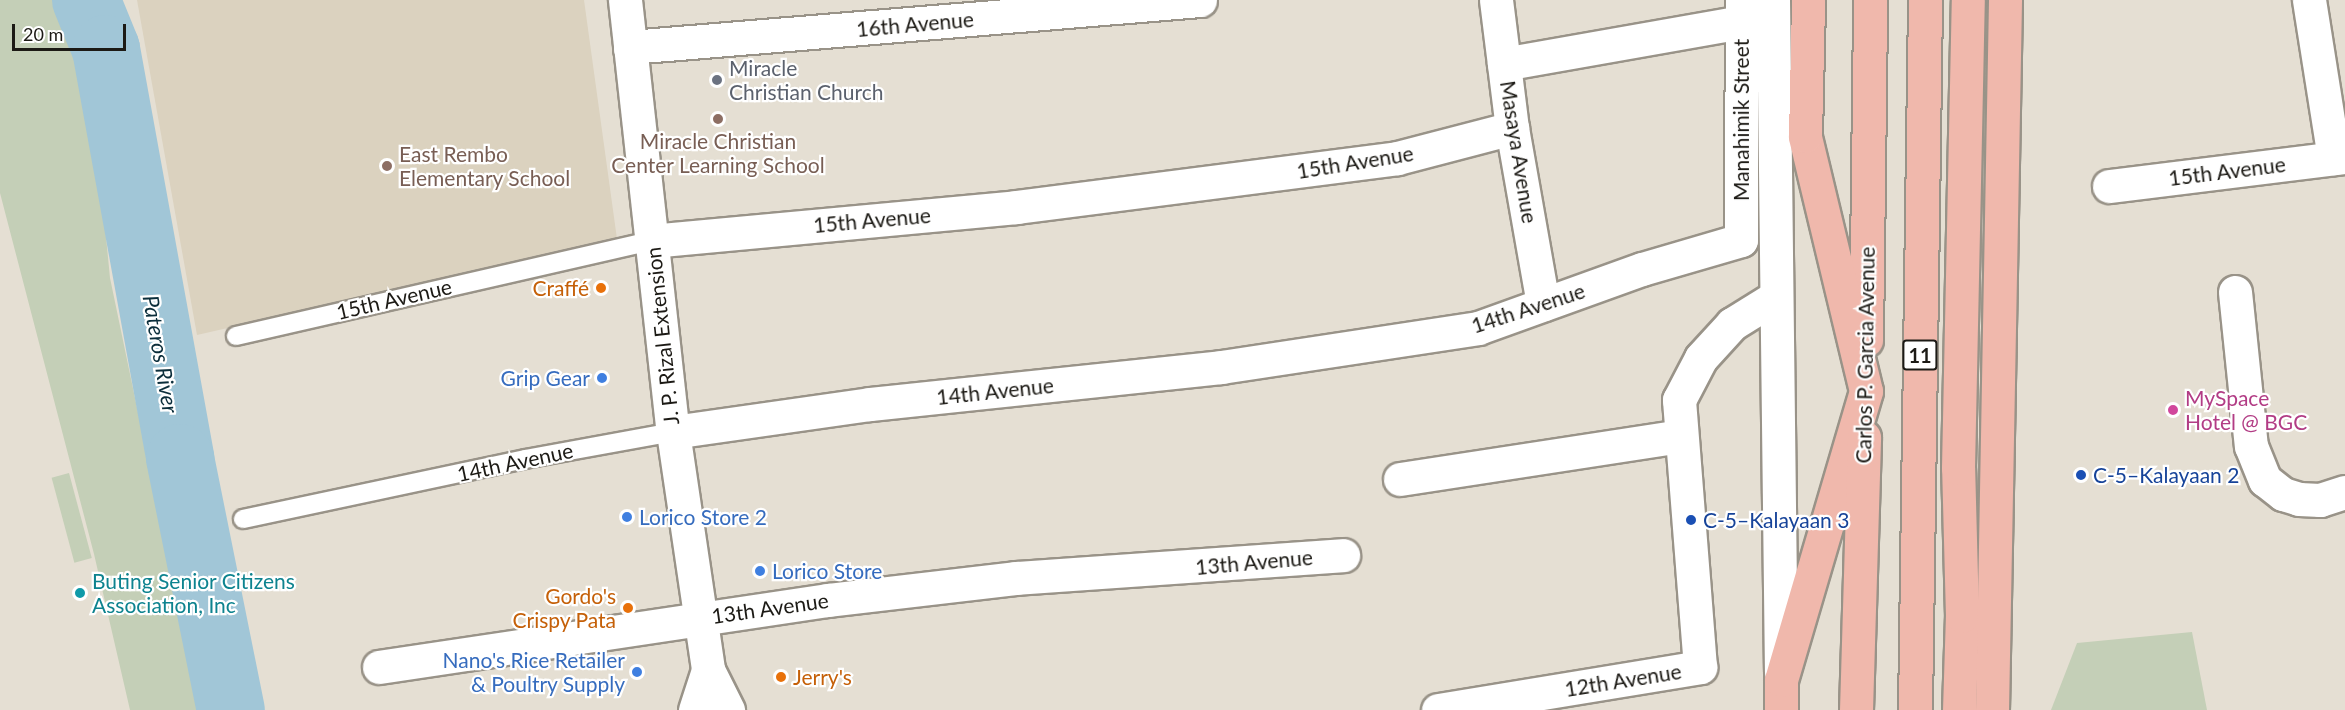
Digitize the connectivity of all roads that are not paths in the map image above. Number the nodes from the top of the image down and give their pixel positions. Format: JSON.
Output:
{"nodes":[{"id":1,"x":625,"y":0,"type":"edge"},
{"id":2,"x":1200,"y":0,"type":"edge"},
{"id":3,"x":1496,"y":0,"type":"edge"},
{"id":4,"x":1773,"y":0,"type":"edge"},
{"id":5,"x":1808,"y":0,"type":"edge"},
{"id":6,"x":1870,"y":0,"type":"edge"},
{"id":7,"x":1925,"y":0,"type":"edge"},
{"id":8,"x":1968,"y":0,"type":"edge"},
{"id":9,"x":2005,"y":0,"type":"edge"},
{"id":10,"x":2309,"y":0,"type":"edge"},
{"id":11,"x":1742,"y":11,"type":"edge"},
{"id":12,"x":630,"y":47,"type":"junction"},
{"id":13,"x":1504,"y":64,"type":"junction"},
{"id":14,"x":1512,"y":128,"type":"junction"},
{"id":15,"x":2340,"y":158,"type":"edge"},
{"id":16,"x":2109,"y":186,"type":"dead end"},
{"id":17,"x":1741,"y":240,"type":"joint"},
{"id":18,"x":651,"y":241,"type":"junction"},
{"id":19,"x":2235,"y":292,"type":"dead end"},
{"id":20,"x":1774,"y":298,"type":"junction"},
{"id":21,"x":1543,"y":304,"type":"junction"},
{"id":22,"x":236,"y":336,"type":"dead end"},
{"id":23,"x":1866,"y":391,"type":"junction"},
{"id":24,"x":673,"y":432,"type":"junction"},
{"id":25,"x":1681,"y":436,"type":"junction"},
{"id":26,"x":1400,"y":479,"type":"dead end"},
{"id":27,"x":2345,"y":492,"type":"edge"},
{"id":28,"x":243,"y":519,"type":"dead end"},
{"id":29,"x":1342,"y":555,"type":"dead end"},
{"id":30,"x":1962,"y":616,"type":"junction"},
{"id":31,"x":701,"y":617,"type":"junction"},
{"id":32,"x":379,"y":666,"type":"dead end"},
{"id":33,"x":708,"y":670,"type":"junction"},
{"id":34,"x":1781,"y":695,"type":"edge"},
{"id":35,"x":695,"y":710,"type":"edge"},
{"id":36,"x":728,"y":710,"type":"edge"},
{"id":37,"x":1438,"y":710,"type":"edge"},
{"id":38,"x":1767,"y":710,"type":"edge"},
{"id":39,"x":1856,"y":710,"type":"edge"},
{"id":40,"x":1915,"y":710,"type":"edge"},
{"id":41,"x":1959,"y":710,"type":"edge"},
{"id":42,"x":1978,"y":710,"type":"edge"},
{"id":43,"x":1992,"y":710,"type":"edge"}],
"edges":[{"from":1,"to":12,"type":"street","name":"J. P. Rizal Extension"},
{"from":2,"to":12,"type":"street","name":"16th Avenue"},
{"from":3,"to":13,"type":"street","name":"Masaya Avenue"},
{"from":4,"to":20,"type":"street"},
{"from":5,"to":23,"type":"main road"},
{"from":6,"to":23,"type":"main road","name":"Carlos P. Garcia Avenue"},
{"from":7,"to":40,"type":"main road","number":"11"},
{"from":8,"to":30,"type":"main road"},
{"from":9,"to":43,"type":"main road"},
{"from":10,"to":15,"type":"street"},
{"from":11,"to":13,"type":"street"},
{"from":11,"to":17,"type":"street","name":"Manahimik Street"},
{"from":12,"to":18,"type":"street","name":"J. P. Rizal Extension"},
{"from":13,"to":14,"type":"street","name":"Masaya Avenue"},
{"from":14,"to":18,"type":"street","name":"15th Avenue"},
{"from":14,"to":21,"type":"street","name":"Masaya Avenue"},
{"from":15,"to":16,"type":"street","name":"15th Avenue"},
{"from":17,"to":21,"type":"street","name":"14th Avenue"},
{"from":18,"to":22,"type":"lane","name":"15th Avenue"},
{"from":18,"to":24,"type":"street","name":"J. P. Rizal Extension"},
{"from":19,"to":27,"type":"street"},
{"from":20,"to":25,"type":"street"},
{"from":20,"to":34,"type":"street"},
{"from":21,"to":24,"type":"street","name":"14th Avenue"},
{"from":23,"to":34,"type":"main road"},
{"from":23,"to":39,"type":"main road","name":"Carlos P. Garcia Avenue"},
{"from":24,"to":28,"type":"lane","name":"14th Avenue"},
{"from":24,"to":31,"type":"street","name":"J. P. Rizal Extension"},
{"from":25,"to":26,"type":"street"},
{"from":25,"to":37,"type":"street","name":"12th Avenue"},
{"from":29,"to":31,"type":"street","name":"13th Avenue"},
{"from":30,"to":41,"type":"main road"},
{"from":30,"to":42,"type":"main road"},
{"from":31,"to":32,"type":"street","name":"13th Avenue"},
{"from":31,"to":33,"type":"street","name":"J. P. Rizal Extension"},
{"from":33,"to":35,"type":"street","name":"J. P. Rizal Extension"},
{"from":33,"to":36,"type":"street","name":"J. P. Rizal Extension"},
{"from":34,"to":38,"type":"street"}]}
